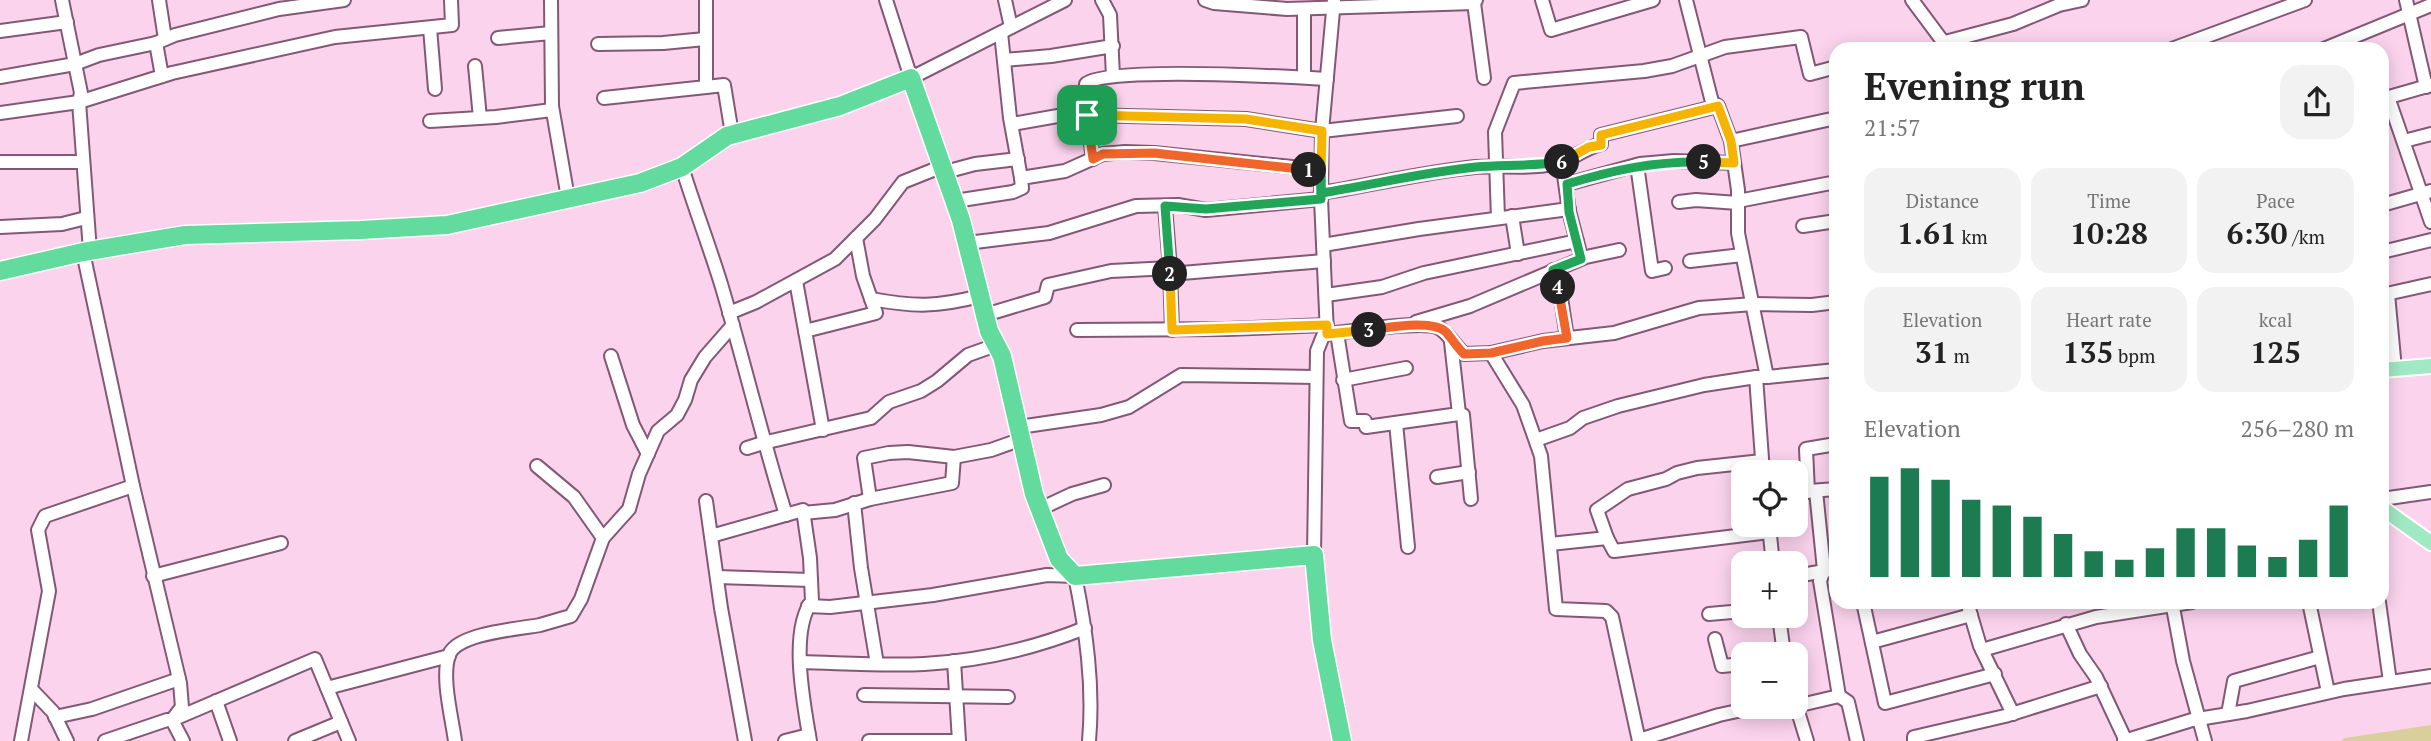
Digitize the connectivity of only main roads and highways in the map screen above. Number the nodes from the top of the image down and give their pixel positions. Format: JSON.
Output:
{"nodes":[{"id":1,"x":0,"y":271,"type":"edge"},
{"id":2,"x":2431,"y":366,"type":"edge"},
{"id":3,"x":2389,"y":370,"type":"edge"},
{"id":4,"x":2389,"y":513,"type":"edge"},
{"id":5,"x":2431,"y":543,"type":"edge"},
{"id":6,"x":1342,"y":741,"type":"edge"}],
"edges":[{"from":1,"to":6,"type":"highway"},
{"from":2,"to":3,"type":"main road"},
{"from":4,"to":5,"type":"main road"}]}
